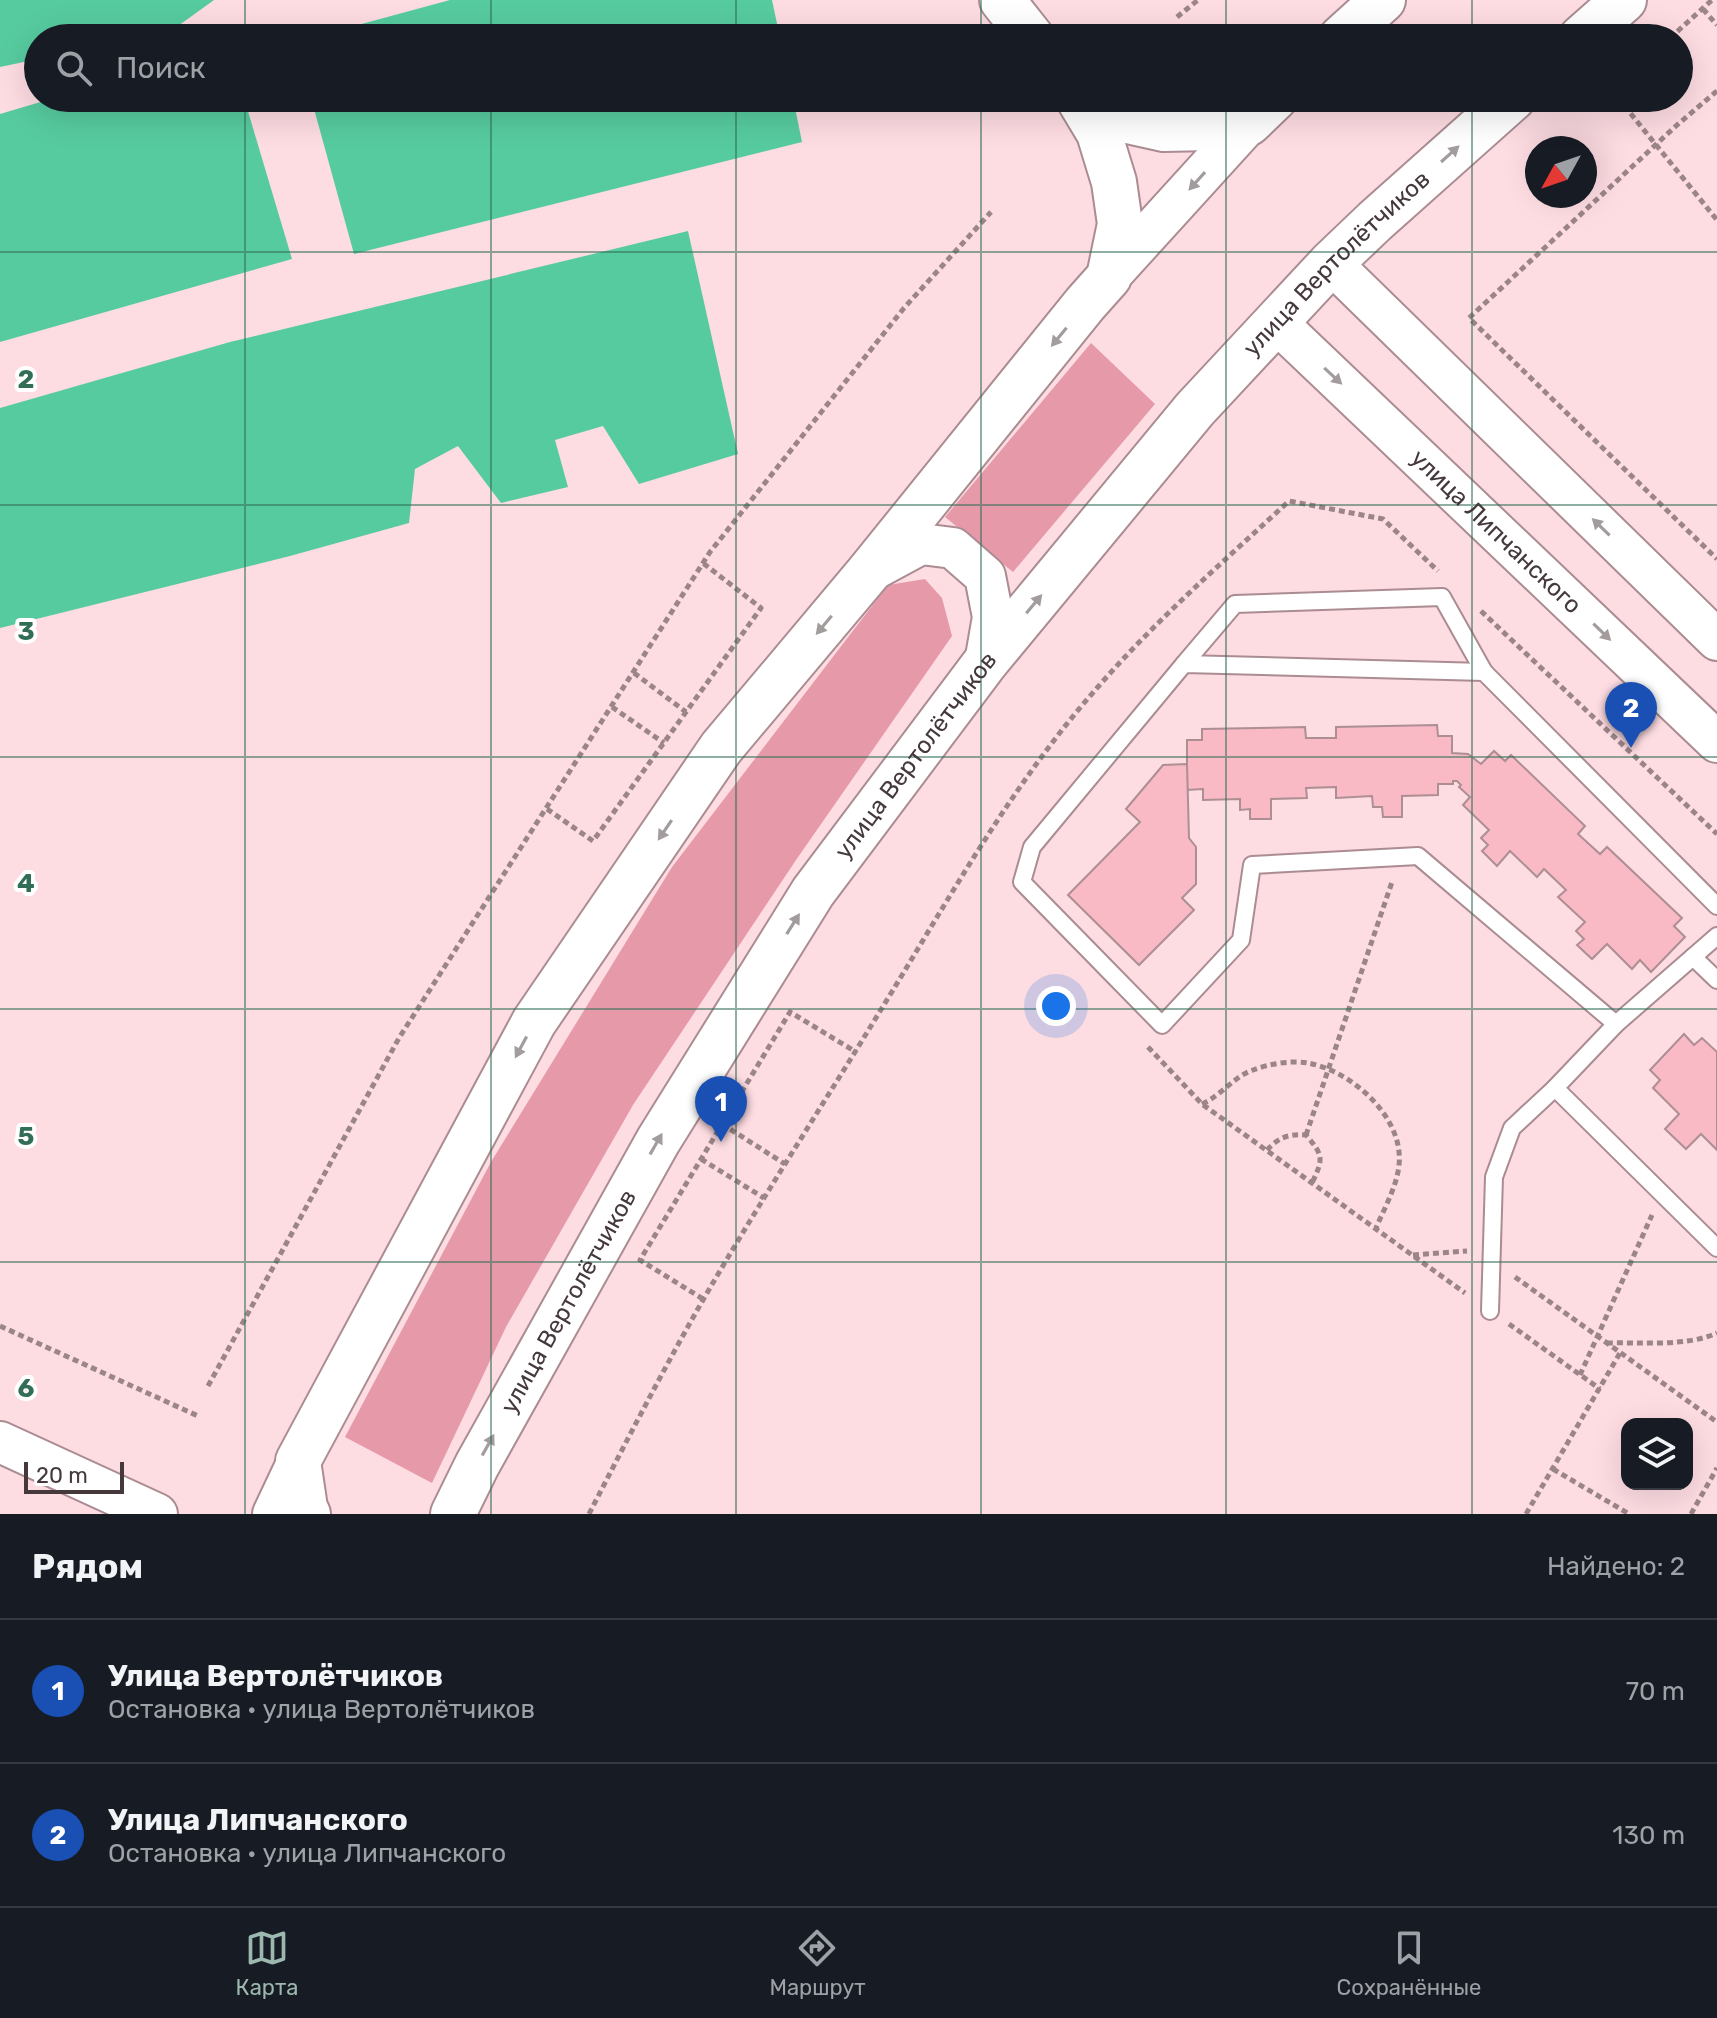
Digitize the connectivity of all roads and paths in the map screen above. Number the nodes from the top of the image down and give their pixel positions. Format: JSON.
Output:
{"nodes":[{"id":1,"x":1002,"y":0,"type":"edge"},
{"id":2,"x":1198,"y":0,"type":"edge"},
{"id":3,"x":1383,"y":0,"type":"edge"},
{"id":4,"x":1624,"y":0,"type":"edge"},
{"id":5,"x":1712,"y":0,"type":"edge"},
{"id":6,"x":1703,"y":9,"type":"junction"},
{"id":7,"x":1177,"y":17,"type":"dead end"},
{"id":8,"x":1021,"y":24,"type":"edge"},
{"id":9,"x":1356,"y":24,"type":"edge"},
{"id":10,"x":1597,"y":24,"type":"edge"},
{"id":11,"x":1686,"y":24,"type":"edge"},
{"id":12,"x":1717,"y":25,"type":"edge"},
{"id":13,"x":1717,"y":91,"type":"edge"},
{"id":14,"x":1086,"y":112,"type":"edge"},
{"id":15,"x":1112,"y":112,"type":"edge"},
{"id":16,"x":1259,"y":112,"type":"edge"},
{"id":17,"x":1261,"y":112,"type":"edge"},
{"id":18,"x":1497,"y":112,"type":"edge"},
{"id":19,"x":1630,"y":112,"type":"edge"},
{"id":20,"x":1657,"y":144,"type":"junction"},
{"id":21,"x":991,"y":212,"type":"dead end"},
{"id":22,"x":1717,"y":220,"type":"edge"},
{"id":23,"x":1331,"y":263,"type":"junction"},
{"id":24,"x":1109,"y":277,"type":"junction"},
{"id":25,"x":1276,"y":322,"type":"junction"},
{"id":26,"x":1717,"y":559,"type":"edge"},
{"id":27,"x":703,"y":563,"type":"junction"},
{"id":28,"x":868,"y":573,"type":"junction"},
{"id":29,"x":1441,"y":573,"type":"dead end"},
{"id":30,"x":1475,"y":606,"type":"dead end"},
{"id":31,"x":1717,"y":640,"type":"edge"},
{"id":32,"x":985,"y":663,"type":"junction"},
{"id":33,"x":1184,"y":664,"type":"junction"},
{"id":34,"x":1484,"y":672,"type":"junction"},
{"id":35,"x":634,"y":673,"type":"junction"},
{"id":36,"x":612,"y":707,"type":"junction"},
{"id":37,"x":686,"y":712,"type":"junction"},
{"id":38,"x":1717,"y":742,"type":"edge"},
{"id":39,"x":664,"y":743,"type":"junction"},
{"id":40,"x":547,"y":809,"type":"junction"},
{"id":41,"x":1717,"y":834,"type":"edge"},
{"id":42,"x":1400,"y":857,"type":"junction"},
{"id":43,"x":1717,"y":906,"type":"edge"},
{"id":44,"x":1717,"y":936,"type":"edge"},
{"id":45,"x":1693,"y":957,"type":"junction"},
{"id":46,"x":1717,"y":980,"type":"edge"},
{"id":47,"x":1152,"y":1016,"type":"junction"},
{"id":48,"x":1616,"y":1024,"type":"junction"},
{"id":49,"x":856,"y":1052,"type":"junction"},
{"id":50,"x":1328,"y":1069,"type":"junction"},
{"id":51,"x":1555,"y":1088,"type":"junction"},
{"id":52,"x":1202,"y":1104,"type":"junction"},
{"id":53,"x":722,"y":1124,"type":"junction"},
{"id":54,"x":1306,"y":1135,"type":"junction"},
{"id":55,"x":1267,"y":1150,"type":"junction"},
{"id":56,"x":701,"y":1159,"type":"junction"},
{"id":57,"x":785,"y":1164,"type":"junction"},
{"id":58,"x":1312,"y":1183,"type":"junction"},
{"id":59,"x":1661,"y":1193,"type":"junction"},
{"id":60,"x":764,"y":1198,"type":"junction"},
{"id":61,"x":1376,"y":1228,"type":"junction"},
{"id":62,"x":1717,"y":1248,"type":"edge"},
{"id":63,"x":1413,"y":1255,"type":"junction"},
{"id":64,"x":1492,"y":1255,"type":"junction"},
{"id":65,"x":703,"y":1299,"type":"junction"},
{"id":66,"x":1490,"y":1311,"type":"junction"},
{"id":67,"x":0,"y":1326,"type":"edge"},
{"id":68,"x":1717,"y":1333,"type":"edge"},
{"id":69,"x":1597,"y":1336,"type":"junction"},
{"id":70,"x":1606,"y":1343,"type":"junction"},
{"id":71,"x":1620,"y":1353,"type":"junction"},
{"id":72,"x":1580,"y":1375,"type":"junction"},
{"id":73,"x":208,"y":1386,"type":"dead end"},
{"id":74,"x":1600,"y":1389,"type":"junction"},
{"id":75,"x":198,"y":1416,"type":"dead end"},
{"id":76,"x":1717,"y":1422,"type":"edge"},
{"id":77,"x":0,"y":1442,"type":"edge"},
{"id":78,"x":298,"y":1461,"type":"junction"},
{"id":79,"x":1717,"y":1468,"type":"edge"},
{"id":80,"x":1553,"y":1469,"type":"junction"},
{"id":81,"x":157,"y":1514,"type":"edge"},
{"id":82,"x":273,"y":1514,"type":"edge"},
{"id":83,"x":308,"y":1514,"type":"edge"},
{"id":84,"x":453,"y":1514,"type":"edge"},
{"id":85,"x":589,"y":1514,"type":"edge"},
{"id":86,"x":1526,"y":1514,"type":"edge"},
{"id":87,"x":1629,"y":1514,"type":"edge"},
{"id":88,"x":1691,"y":1514,"type":"edge"}],
"edges":[{"from":1,"to":8,"type":"main road"},
{"from":2,"to":7,"type":"path"},
{"from":3,"to":9,"type":"main road"},
{"from":4,"to":10,"type":"main road"},
{"from":5,"to":6,"type":"path"},
{"from":6,"to":11,"type":"path"},
{"from":6,"to":12,"type":"path"},
{"from":13,"to":20,"type":"path"},
{"from":14,"to":24,"type":"main road"},
{"from":15,"to":16,"type":"main road"},
{"from":17,"to":24,"type":"street","one_way":true},
{"from":23,"to":18,"type":"main road","name":"улица Вертолётчиков","one_way":true},
{"from":19,"to":20,"type":"path"},
{"from":20,"to":22,"type":"path"},
{"from":20,"to":26,"type":"path"},
{"from":21,"to":27,"type":"path"},
{"from":23,"to":25,"type":"main road","name":"улица Вертолётчиков"},
{"from":31,"to":23,"type":"street","one_way":true},
{"from":24,"to":28,"type":"main road","one_way":true},
{"from":32,"to":25,"type":"main road","name":"улица Вертолётчиков","one_way":true},
{"from":25,"to":38,"type":"street","name":"улица Липчанского","one_way":true},
{"from":27,"to":35,"type":"path"},
{"from":27,"to":37,"type":"path"},
{"from":28,"to":32,"type":"street"},
{"from":28,"to":78,"type":"main road","one_way":true},
{"from":29,"to":49,"type":"path"},
{"from":30,"to":41,"type":"path"},
{"from":84,"to":32,"type":"main road","name":"улица Вертолётчиков","one_way":true},
{"from":33,"to":34,"type":"lane"},
{"from":33,"to":34,"type":"lane"},
{"from":33,"to":47,"type":"lane"},
{"from":34,"to":43,"type":"lane"},
{"from":35,"to":36,"type":"path"},
{"from":35,"to":37,"type":"path"},
{"from":36,"to":39,"type":"path"},
{"from":36,"to":40,"type":"path"},
{"from":37,"to":39,"type":"path"},
{"from":39,"to":40,"type":"path"},
{"from":40,"to":73,"type":"path"},
{"from":42,"to":47,"type":"lane"},
{"from":42,"to":48,"type":"lane"},
{"from":42,"to":50,"type":"path"},
{"from":44,"to":45,"type":"lane"},
{"from":45,"to":46,"type":"lane"},
{"from":45,"to":48,"type":"lane"},
{"from":47,"to":52,"type":"path"},
{"from":48,"to":51,"type":"lane"},
{"from":49,"to":53,"type":"path"},
{"from":49,"to":57,"type":"path"},
{"from":50,"to":52,"type":"path"},
{"from":50,"to":54,"type":"path"},
{"from":50,"to":61,"type":"path"},
{"from":51,"to":59,"type":"lane"},
{"from":51,"to":64,"type":"lane"},
{"from":52,"to":55,"type":"path"},
{"from":53,"to":56,"type":"path"},
{"from":53,"to":57,"type":"path"},
{"from":54,"to":55,"type":"path"},
{"from":54,"to":58,"type":"path"},
{"from":55,"to":58,"type":"path"},
{"from":56,"to":60,"type":"path"},
{"from":56,"to":65,"type":"path"},
{"from":57,"to":60,"type":"path"},
{"from":58,"to":61,"type":"path"},
{"from":59,"to":62,"type":"lane"},
{"from":59,"to":69,"type":"path"},
{"from":60,"to":65,"type":"path"},
{"from":61,"to":63,"type":"path"},
{"from":63,"to":64,"type":"path"},
{"from":63,"to":66,"type":"path"},
{"from":64,"to":66,"type":"lane"},
{"from":64,"to":69,"type":"path"},
{"from":65,"to":85,"type":"path"},
{"from":66,"to":72,"type":"path"},
{"from":67,"to":75,"type":"path"},
{"from":68,"to":70,"type":"path"},
{"from":69,"to":70,"type":"path"},
{"from":69,"to":72,"type":"path"},
{"from":70,"to":71,"type":"path"},
{"from":71,"to":74,"type":"path"},
{"from":71,"to":76,"type":"path"},
{"from":72,"to":74,"type":"path"},
{"from":74,"to":80,"type":"path"},
{"from":77,"to":81,"type":"street"},
{"from":78,"to":82,"type":"street"},
{"from":78,"to":83,"type":"main road"},
{"from":79,"to":88,"type":"path"},
{"from":80,"to":86,"type":"path"},
{"from":80,"to":87,"type":"path"}]}
